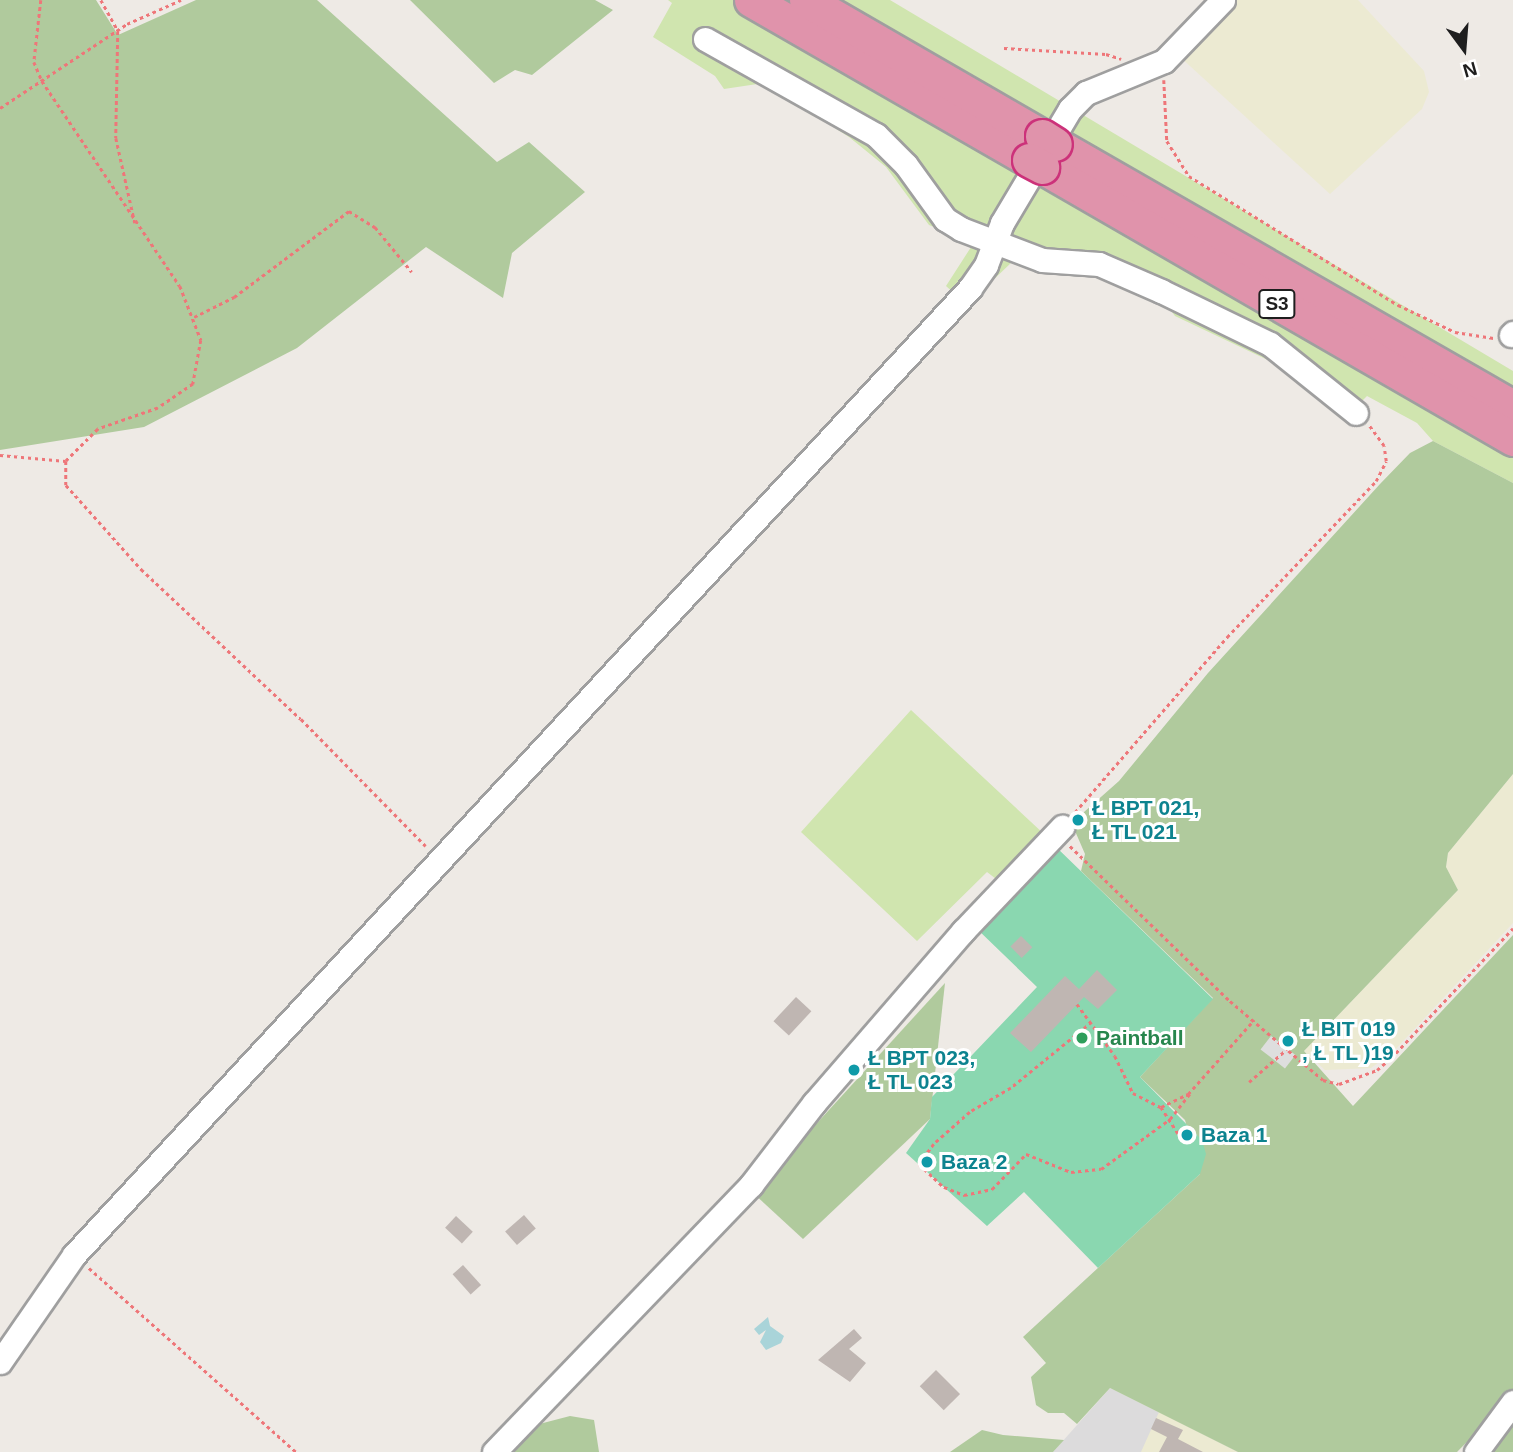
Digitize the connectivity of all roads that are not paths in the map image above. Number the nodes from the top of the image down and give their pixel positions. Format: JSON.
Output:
{"nodes":[{"id":1,"x":751,"y":0,"type":"edge"},
{"id":2,"x":806,"y":0,"type":"edge"},
{"id":3,"x":1223,"y":0,"type":"edge"},
{"id":4,"x":705,"y":39,"type":"dead end"},
{"id":5,"x":1042,"y":152,"type":"junction"},
{"id":6,"x":994,"y":244,"type":"junction"},
{"id":7,"x":1325,"y":315,"type":"junction"},
{"id":8,"x":1434,"y":378,"type":"junction"},
{"id":9,"x":1513,"y":409,"type":"edge"},
{"id":10,"x":1356,"y":413,"type":"road end"},
{"id":11,"x":1513,"y":438,"type":"edge"},
{"id":12,"x":1060,"y":830,"type":"road end"},
{"id":13,"x":0,"y":1362,"type":"edge"},
{"id":14,"x":1513,"y":1402,"type":"edge"},
{"id":15,"x":494,"y":1452,"type":"edge"},
{"id":16,"x":1476,"y":1452,"type":"edge"}],
"edges":[{"from":1,"to":5,"type":"highway","number":"S3"},
{"from":2,"to":5,"type":"highway","number":"S3"},
{"from":3,"to":6,"type":"street"},
{"from":4,"to":6,"type":"street"},
{"from":5,"to":7,"type":"highway","number":"S3"},
{"from":6,"to":10,"type":"street"},
{"from":6,"to":13,"type":"street"},
{"from":7,"to":8,"type":"street"},
{"from":7,"to":9,"type":"highway","number":"S3"},
{"from":7,"to":11,"type":"highway","number":"S3"},
{"from":8,"to":9,"type":"street"},
{"from":8,"to":11,"type":"street"},
{"from":12,"to":15,"type":"street"},
{"from":14,"to":16,"type":"street"}]}
